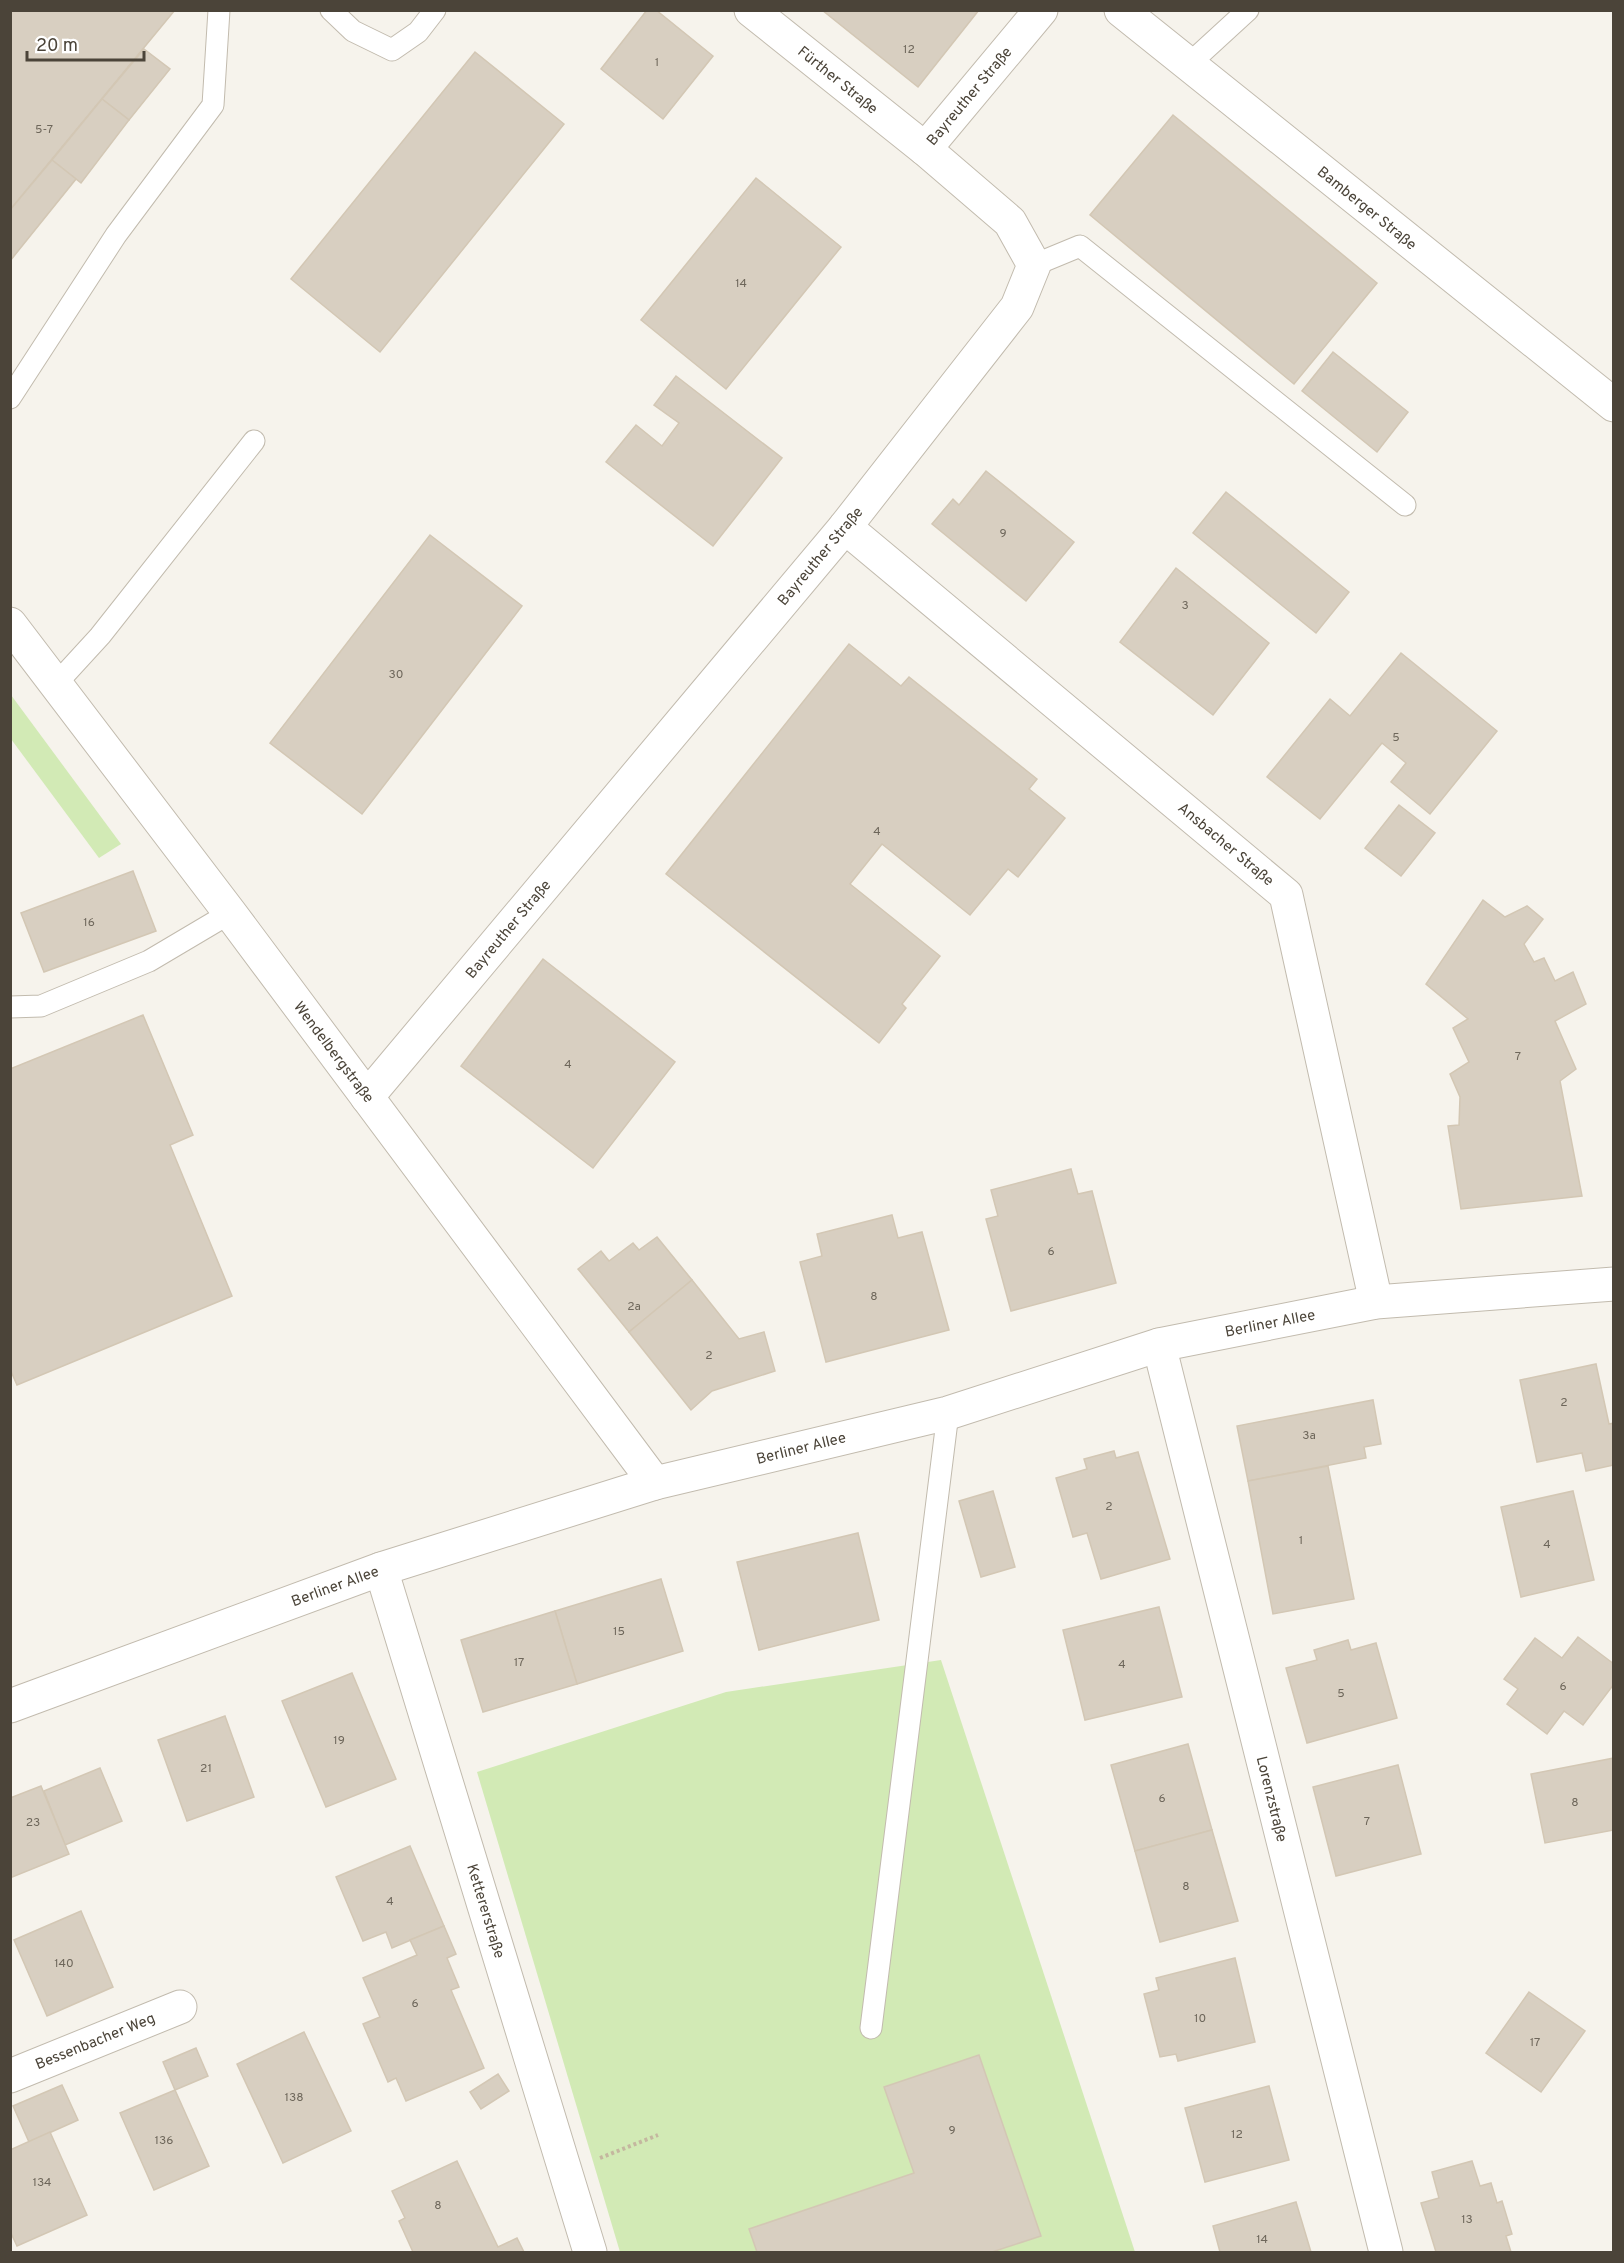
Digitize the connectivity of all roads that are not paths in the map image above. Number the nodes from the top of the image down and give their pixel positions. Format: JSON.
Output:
{"nodes":[{"id":1,"x":219,"y":10,"type":"edge"},
{"id":2,"x":331,"y":10,"type":"edge"},
{"id":3,"x":435,"y":10,"type":"edge"},
{"id":4,"x":751,"y":10,"type":"edge"},
{"id":5,"x":1041,"y":10,"type":"edge"},
{"id":6,"x":1121,"y":10,"type":"edge"},
{"id":7,"x":1248,"y":10,"type":"edge"},
{"id":8,"x":1188,"y":65,"type":"junction"},
{"id":9,"x":925,"y":149,"type":"junction"},
{"id":10,"x":1034,"y":265,"type":"junction"},
{"id":11,"x":10,"y":398,"type":"edge"},
{"id":12,"x":1614,"y":405,"type":"edge"},
{"id":13,"x":254,"y":441,"type":"dead end"},
{"id":14,"x":1405,"y":504,"type":"dead end"},
{"id":15,"x":845,"y":526,"type":"junction"},
{"id":16,"x":10,"y":624,"type":"edge"},
{"id":17,"x":56,"y":684,"type":"junction"},
{"id":18,"x":230,"y":913,"type":"junction"},
{"id":19,"x":10,"y":1007,"type":"edge"},
{"id":20,"x":367,"y":1097,"type":"junction"},
{"id":21,"x":1614,"y":1284,"type":"edge"},
{"id":22,"x":1376,"y":1302,"type":"junction"},
{"id":23,"x":1159,"y":1345,"type":"junction"},
{"id":24,"x":948,"y":1413,"type":"junction"},
{"id":25,"x":655,"y":1483,"type":"junction"},
{"id":26,"x":381,"y":1569,"type":"junction"},
{"id":27,"x":10,"y":1706,"type":"edge"},
{"id":28,"x":180,"y":2007,"type":"dead end"},
{"id":29,"x":871,"y":2028,"type":"dead end"},
{"id":30,"x":10,"y":2076,"type":"edge"},
{"id":31,"x":590,"y":2253,"type":"edge"},
{"id":32,"x":1386,"y":2253,"type":"edge"}],
"edges":[{"from":1,"to":11,"type":"lane"},
{"from":2,"to":3,"type":"lane"},
{"from":4,"to":9,"type":"street","name":"Fürther Straße"},
{"from":5,"to":9,"type":"street","name":"Bayreuther Straße"},
{"from":6,"to":8,"type":"street","name":"Bamberger Straße"},
{"from":7,"to":8,"type":"lane"},
{"from":8,"to":12,"type":"street","name":"Bamberger Straße"},
{"from":9,"to":10,"type":"street","name":"Bayreuther Straße"},
{"from":10,"to":14,"type":"lane"},
{"from":10,"to":15,"type":"street","name":"Bayreuther Straße"},
{"from":13,"to":17,"type":"lane"},
{"from":15,"to":20,"type":"street","name":"Bayreuther Straße"},
{"from":15,"to":22,"type":"street","name":"Ansbacher Straße"},
{"from":16,"to":17,"type":"street","name":"Wendelbergstraße"},
{"from":17,"to":18,"type":"street","name":"Wendelbergstraße"},
{"from":18,"to":19,"type":"lane"},
{"from":18,"to":20,"type":"street","name":"Wendelbergstraße"},
{"from":20,"to":25,"type":"street","name":"Wendelbergstraße"},
{"from":21,"to":22,"type":"street","name":"Berliner Allee"},
{"from":22,"to":23,"type":"street","name":"Berliner Allee"},
{"from":23,"to":24,"type":"street","name":"Berliner Allee"},
{"from":23,"to":32,"type":"street","name":"Lorenzstraße"},
{"from":24,"to":25,"type":"street","name":"Berliner Allee"},
{"from":24,"to":29,"type":"lane"},
{"from":25,"to":26,"type":"street","name":"Berliner Allee"},
{"from":26,"to":27,"type":"street","name":"Berliner Allee"},
{"from":26,"to":31,"type":"street","name":"Kettererstraße"},
{"from":28,"to":30,"type":"street","name":"Bessenbacher Weg"}]}
